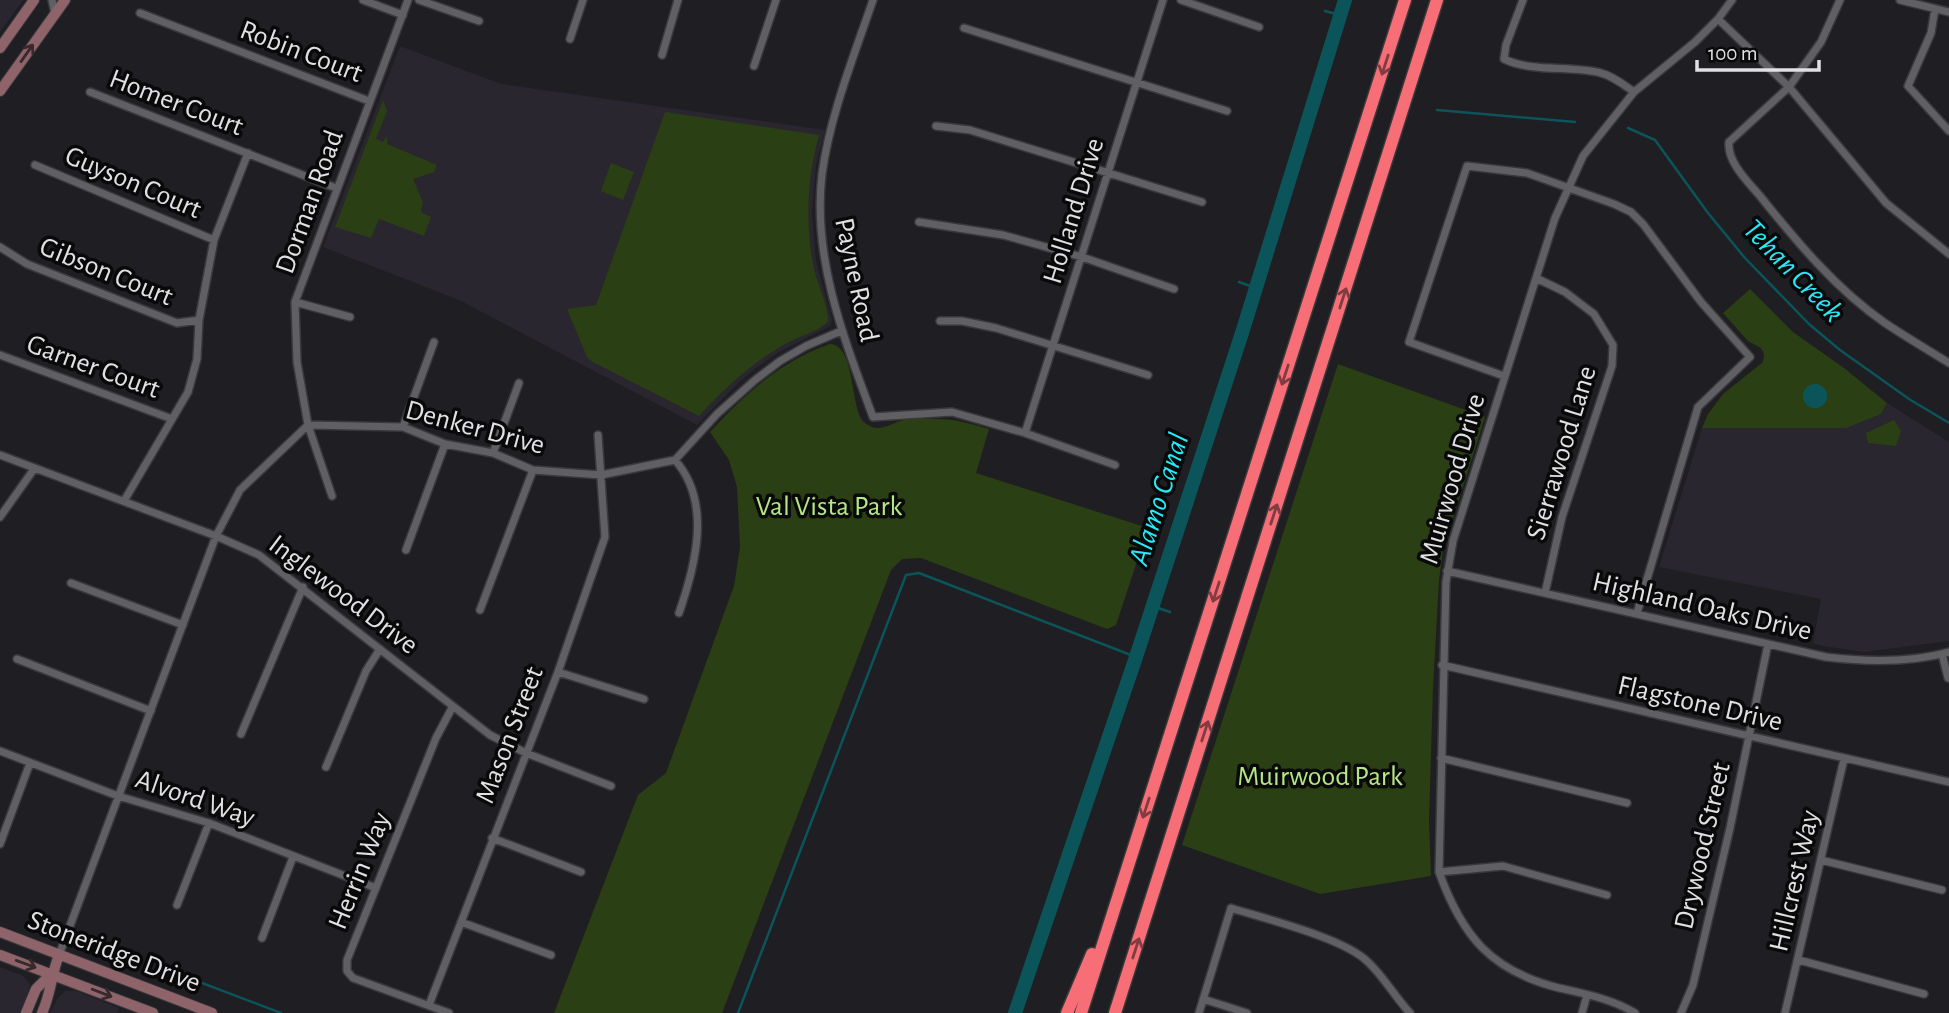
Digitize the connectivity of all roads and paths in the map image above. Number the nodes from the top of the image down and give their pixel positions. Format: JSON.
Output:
{"nodes":[{"id":1,"x":52,"y":0,"type":"edge"},
{"id":2,"x":65,"y":0,"type":"edge"},
{"id":3,"x":363,"y":0,"type":"edge"},
{"id":4,"x":408,"y":0,"type":"edge"},
{"id":5,"x":419,"y":0,"type":"edge"},
{"id":6,"x":583,"y":0,"type":"edge"},
{"id":7,"x":678,"y":0,"type":"edge"},
{"id":8,"x":776,"y":0,"type":"edge"},
{"id":9,"x":873,"y":0,"type":"edge"},
{"id":10,"x":1163,"y":0,"type":"edge"},
{"id":11,"x":1181,"y":0,"type":"edge"},
{"id":12,"x":1405,"y":0,"type":"edge"},
{"id":13,"x":1437,"y":0,"type":"edge"},
{"id":14,"x":1523,"y":0,"type":"edge"},
{"id":15,"x":1732,"y":0,"type":"edge"},
{"id":16,"x":1840,"y":0,"type":"edge"},
{"id":17,"x":1900,"y":0,"type":"edge"},
{"id":18,"x":32,"y":2,"type":"edge"},
{"id":19,"x":1936,"y":9,"type":"junction"},
{"id":20,"x":1949,"y":12,"type":"edge"},
{"id":21,"x":140,"y":13,"type":"dead end"},
{"id":22,"x":55,"y":14,"type":"junction"},
{"id":23,"x":403,"y":15,"type":"junction"},
{"id":24,"x":1718,"y":19,"type":"junction"},
{"id":25,"x":479,"y":21,"type":"dead end"},
{"id":26,"x":1259,"y":27,"type":"dead end"},
{"id":27,"x":964,"y":28,"type":"dead end"},
{"id":28,"x":570,"y":39,"type":"dead end"},
{"id":29,"x":0,"y":48,"type":"edge"},
{"id":30,"x":662,"y":55,"type":"dead end"},
{"id":31,"x":754,"y":66,"type":"dead end"},
{"id":32,"x":1136,"y":82,"type":"junction"},
{"id":33,"x":1788,"y":87,"type":"junction"},
{"id":34,"x":0,"y":91,"type":"edge"},
{"id":35,"x":90,"y":92,"type":"dead end"},
{"id":36,"x":1634,"y":92,"type":"junction"},
{"id":37,"x":369,"y":101,"type":"junction"},
{"id":38,"x":1227,"y":111,"type":"dead end"},
{"id":39,"x":936,"y":126,"type":"dead end"},
{"id":40,"x":1949,"y":131,"type":"edge"},
{"id":41,"x":248,"y":153,"type":"junction"},
{"id":42,"x":35,"y":165,"type":"dead end"},
{"id":43,"x":1108,"y":171,"type":"junction"},
{"id":44,"x":1568,"y":187,"type":"junction"},
{"id":45,"x":337,"y":188,"type":"junction"},
{"id":46,"x":1202,"y":202,"type":"dead end"},
{"id":47,"x":919,"y":222,"type":"dead end"},
{"id":48,"x":214,"y":240,"type":"junction"},
{"id":49,"x":0,"y":247,"type":"edge"},
{"id":50,"x":1949,"y":254,"type":"edge"},
{"id":51,"x":1082,"y":257,"type":"junction"},
{"id":52,"x":1535,"y":278,"type":"junction"},
{"id":53,"x":1174,"y":289,"type":"dead end"},
{"id":54,"x":295,"y":302,"type":"junction"},
{"id":55,"x":351,"y":317,"type":"dead end"},
{"id":56,"x":199,"y":320,"type":"junction"},
{"id":57,"x":940,"y":321,"type":"dead end"},
{"id":58,"x":841,"y":331,"type":"junction"},
{"id":59,"x":434,"y":342,"type":"dead end"},
{"id":60,"x":1054,"y":346,"type":"junction"},
{"id":61,"x":0,"y":355,"type":"edge"},
{"id":62,"x":1949,"y":363,"type":"edge"},
{"id":63,"x":1148,"y":376,"type":"dead end"},
{"id":64,"x":1504,"y":376,"type":"junction"},
{"id":65,"x":519,"y":383,"type":"dead end"},
{"id":66,"x":172,"y":419,"type":"junction"},
{"id":67,"x":308,"y":425,"type":"junction"},
{"id":68,"x":403,"y":427,"type":"junction"},
{"id":69,"x":1025,"y":433,"type":"junction"},
{"id":70,"x":598,"y":435,"type":"dead end"},
{"id":71,"x":445,"y":444,"type":"junction"},
{"id":72,"x":493,"y":453,"type":"junction"},
{"id":73,"x":0,"y":456,"type":"edge"},
{"id":74,"x":675,"y":460,"type":"junction"},
{"id":75,"x":1115,"y":465,"type":"dead end"},
{"id":76,"x":34,"y":469,"type":"junction"},
{"id":77,"x":533,"y":470,"type":"junction"},
{"id":78,"x":601,"y":475,"type":"junction"},
{"id":79,"x":332,"y":496,"type":"dead end"},
{"id":80,"x":124,"y":501,"type":"junction"},
{"id":81,"x":0,"y":517,"type":"edge"},
{"id":82,"x":216,"y":536,"type":"junction"},
{"id":83,"x":406,"y":550,"type":"dead end"},
{"id":84,"x":1447,"y":571,"type":"junction"},
{"id":85,"x":71,"y":583,"type":"dead end"},
{"id":86,"x":303,"y":587,"type":"junction"},
{"id":87,"x":1545,"y":593,"type":"junction"},
{"id":88,"x":480,"y":610,"type":"dead end"},
{"id":89,"x":679,"y":613,"type":"dead end"},
{"id":90,"x":1637,"y":613,"type":"junction"},
{"id":91,"x":183,"y":625,"type":"junction"},
{"id":92,"x":1769,"y":644,"type":"junction"},
{"id":93,"x":380,"y":649,"type":"junction"},
{"id":94,"x":1945,"y":653,"type":"edge"},
{"id":95,"x":17,"y":659,"type":"dead end"},
{"id":96,"x":1442,"y":665,"type":"junction"},
{"id":97,"x":558,"y":672,"type":"junction"},
{"id":98,"x":1948,"y":677,"type":"edge"},
{"id":99,"x":644,"y":699,"type":"dead end"},
{"id":100,"x":453,"y":706,"type":"junction"},
{"id":101,"x":151,"y":711,"type":"junction"},
{"id":102,"x":241,"y":734,"type":"dead end"},
{"id":103,"x":1749,"y":737,"type":"junction"},
{"id":104,"x":0,"y":751,"type":"edge"},
{"id":105,"x":526,"y":753,"type":"junction"},
{"id":106,"x":1441,"y":758,"type":"junction"},
{"id":107,"x":1844,"y":759,"type":"junction"},
{"id":108,"x":30,"y":763,"type":"junction"},
{"id":109,"x":326,"y":767,"type":"dead end"},
{"id":110,"x":1949,"y":782,"type":"edge"},
{"id":111,"x":611,"y":786,"type":"dead end"},
{"id":112,"x":118,"y":796,"type":"junction"},
{"id":113,"x":1627,"y":803,"type":"dead end"},
{"id":114,"x":209,"y":823,"type":"junction"},
{"id":115,"x":492,"y":838,"type":"junction"},
{"id":116,"x":0,"y":844,"type":"edge"},
{"id":117,"x":293,"y":857,"type":"junction"},
{"id":118,"x":1821,"y":860,"type":"junction"},
{"id":119,"x":581,"y":872,"type":"dead end"},
{"id":120,"x":1439,"y":872,"type":"junction"},
{"id":121,"x":376,"y":888,"type":"junction"},
{"id":122,"x":1942,"y":890,"type":"dead end"},
{"id":123,"x":1607,"y":895,"type":"dead end"},
{"id":124,"x":177,"y":905,"type":"dead end"},
{"id":125,"x":1111,"y":920,"type":"junction"},
{"id":126,"x":461,"y":922,"type":"junction"},
{"id":127,"x":0,"y":932,"type":"edge"},
{"id":128,"x":262,"y":938,"type":"dead end"},
{"id":129,"x":0,"y":955,"type":"edge"},
{"id":130,"x":59,"y":955,"type":"junction"},
{"id":131,"x":551,"y":955,"type":"dead end"},
{"id":132,"x":1799,"y":960,"type":"junction"},
{"id":133,"x":51,"y":974,"type":"junction"},
{"id":134,"x":1924,"y":994,"type":"dead end"},
{"id":135,"x":1587,"y":995,"type":"junction"},
{"id":136,"x":1203,"y":999,"type":"junction"},
{"id":137,"x":429,"y":1005,"type":"junction"},
{"id":138,"x":26,"y":1013,"type":"edge"},
{"id":139,"x":42,"y":1013,"type":"edge"},
{"id":140,"x":153,"y":1013,"type":"edge"},
{"id":141,"x":212,"y":1013,"type":"edge"},
{"id":142,"x":449,"y":1013,"type":"edge"},
{"id":143,"x":1068,"y":1013,"type":"edge"},
{"id":144,"x":1081,"y":1013,"type":"edge"},
{"id":145,"x":1115,"y":1013,"type":"edge"},
{"id":146,"x":1199,"y":1013,"type":"edge"},
{"id":147,"x":1247,"y":1013,"type":"edge"},
{"id":148,"x":1410,"y":1013,"type":"edge"},
{"id":149,"x":1582,"y":1013,"type":"edge"},
{"id":150,"x":1635,"y":1013,"type":"edge"},
{"id":151,"x":1681,"y":1013,"type":"edge"},
{"id":152,"x":1785,"y":1013,"type":"edge"}],
"edges":[{"from":1,"to":22,"type":"street"},
{"from":2,"to":22,"type":"main road"},
{"from":3,"to":23,"type":"street"},
{"from":4,"to":23,"type":"street","name":"Dorman Road"},
{"from":5,"to":25,"type":"street"},
{"from":6,"to":28,"type":"street"},
{"from":7,"to":30,"type":"street"},
{"from":8,"to":31,"type":"street"},
{"from":9,"to":58,"type":"street","name":"Payne Road"},
{"from":10,"to":32,"type":"street","name":"Holland Drive"},
{"from":11,"to":26,"type":"street"},
{"from":12,"to":125,"type":"highway","one_way":true},
{"from":145,"to":13,"type":"highway","one_way":true},
{"from":14,"to":36,"type":"street"},
{"from":15,"to":24,"type":"street","name":"Muirwood Drive"},
{"from":16,"to":33,"type":"street"},
{"from":17,"to":19,"type":"street"},
{"from":18,"to":29,"type":"main road"},
{"from":19,"to":20,"type":"street"},
{"from":19,"to":40,"type":"street"},
{"from":21,"to":37,"type":"street","name":"Robin Court"},
{"from":34,"to":22,"type":"main road","one_way":true},
{"from":23,"to":37,"type":"street","name":"Dorman Road"},
{"from":24,"to":33,"type":"street"},
{"from":24,"to":36,"type":"street","name":"Muirwood Drive"},
{"from":27,"to":32,"type":"street"},
{"from":32,"to":38,"type":"street"},
{"from":32,"to":43,"type":"street","name":"Holland Drive"},
{"from":33,"to":50,"type":"street"},
{"from":33,"to":62,"type":"street"},
{"from":35,"to":41,"type":"street","name":"Homer Court"},
{"from":36,"to":44,"type":"street","name":"Muirwood Drive"},
{"from":37,"to":45,"type":"street","name":"Dorman Road"},
{"from":39,"to":43,"type":"street"},
{"from":41,"to":45,"type":"street","name":"Homer Court"},
{"from":41,"to":48,"type":"street"},
{"from":42,"to":48,"type":"street","name":"Guyson Court"},
{"from":43,"to":46,"type":"street"},
{"from":43,"to":51,"type":"street","name":"Holland Drive"},
{"from":44,"to":52,"type":"street","name":"Muirwood Drive"},
{"from":44,"to":64,"type":"street"},
{"from":44,"to":90,"type":"street"},
{"from":45,"to":54,"type":"street","name":"Dorman Road"},
{"from":47,"to":51,"type":"street"},
{"from":48,"to":56,"type":"street"},
{"from":49,"to":56,"type":"street","name":"Gibson Court"},
{"from":51,"to":53,"type":"street"},
{"from":51,"to":60,"type":"street","name":"Holland Drive"},
{"from":52,"to":64,"type":"street","name":"Muirwood Drive"},
{"from":52,"to":87,"type":"street","name":"Sierrawood Lane"},
{"from":54,"to":55,"type":"street"},
{"from":54,"to":67,"type":"street","name":"Dorman Road"},
{"from":56,"to":66,"type":"street"},
{"from":57,"to":60,"type":"street"},
{"from":58,"to":69,"type":"street","name":"Payne Road"},
{"from":58,"to":74,"type":"street"},
{"from":59,"to":68,"type":"street"},
{"from":60,"to":63,"type":"street"},
{"from":60,"to":69,"type":"street","name":"Holland Drive"},
{"from":61,"to":66,"type":"street","name":"Garner Court"},
{"from":64,"to":84,"type":"street","name":"Muirwood Drive"},
{"from":65,"to":72,"type":"street"},
{"from":66,"to":80,"type":"street"},
{"from":67,"to":68,"type":"street","name":"Denker Drive"},
{"from":67,"to":79,"type":"street","name":"Dorman Road"},
{"from":67,"to":82,"type":"street"},
{"from":68,"to":71,"type":"street","name":"Denker Drive"},
{"from":69,"to":75,"type":"street"},
{"from":70,"to":78,"type":"street","name":"Mason Street"},
{"from":71,"to":72,"type":"street","name":"Denker Drive"},
{"from":71,"to":83,"type":"street"},
{"from":72,"to":77,"type":"street","name":"Denker Drive"},
{"from":73,"to":76,"type":"street","name":"Inglewood Drive"},
{"from":74,"to":78,"type":"street","name":"Denker Drive"},
{"from":74,"to":89,"type":"street"},
{"from":76,"to":80,"type":"street","name":"Inglewood Drive"},
{"from":76,"to":81,"type":"street"},
{"from":77,"to":78,"type":"street","name":"Denker Drive"},
{"from":77,"to":88,"type":"street"},
{"from":78,"to":97,"type":"street","name":"Mason Street"},
{"from":80,"to":82,"type":"street","name":"Inglewood Drive"},
{"from":82,"to":86,"type":"street","name":"Inglewood Drive"},
{"from":82,"to":91,"type":"street"},
{"from":84,"to":87,"type":"street","name":"Highland Oaks Drive"},
{"from":84,"to":96,"type":"street","name":"Muirwood Drive"},
{"from":85,"to":91,"type":"street"},
{"from":86,"to":93,"type":"street","name":"Inglewood Drive"},
{"from":86,"to":102,"type":"street"},
{"from":87,"to":90,"type":"street","name":"Highland Oaks Drive"},
{"from":90,"to":92,"type":"street","name":"Highland Oaks Drive"},
{"from":91,"to":101,"type":"street"},
{"from":92,"to":94,"type":"street","name":"Highland Oaks Drive"},
{"from":92,"to":103,"type":"street","name":"Drywood Street"},
{"from":93,"to":100,"type":"street","name":"Inglewood Drive"},
{"from":93,"to":109,"type":"street"},
{"from":94,"to":98,"type":"street"},
{"from":95,"to":101,"type":"street"},
{"from":96,"to":103,"type":"street","name":"Flagstone Drive"},
{"from":96,"to":106,"type":"street","name":"Muirwood Drive"},
{"from":97,"to":99,"type":"street"},
{"from":97,"to":105,"type":"street","name":"Mason Street"},
{"from":100,"to":105,"type":"street","name":"Inglewood Drive"},
{"from":100,"to":121,"type":"street","name":"Herrin Way"},
{"from":101,"to":112,"type":"street"},
{"from":103,"to":107,"type":"street","name":"Flagstone Drive"},
{"from":103,"to":151,"type":"street","name":"Drywood Street"},
{"from":104,"to":108,"type":"street","name":"Alvord Way"},
{"from":105,"to":111,"type":"street","name":"Inglewood Drive"},
{"from":105,"to":115,"type":"street","name":"Mason Street"},
{"from":106,"to":113,"type":"street"},
{"from":106,"to":120,"type":"street","name":"Muirwood Drive"},
{"from":107,"to":110,"type":"street","name":"Flagstone Drive"},
{"from":107,"to":118,"type":"street","name":"Hillcrest Way"},
{"from":108,"to":112,"type":"street","name":"Alvord Way"},
{"from":108,"to":116,"type":"street"},
{"from":112,"to":114,"type":"street","name":"Alvord Way"},
{"from":112,"to":130,"type":"street"},
{"from":114,"to":117,"type":"street","name":"Alvord Way"},
{"from":114,"to":124,"type":"street"},
{"from":115,"to":119,"type":"street"},
{"from":115,"to":126,"type":"street","name":"Mason Street"},
{"from":117,"to":121,"type":"street","name":"Alvord Way"},
{"from":117,"to":128,"type":"street"},
{"from":118,"to":122,"type":"street"},
{"from":118,"to":132,"type":"street","name":"Hillcrest Way"},
{"from":120,"to":123,"type":"street"},
{"from":120,"to":135,"type":"street","name":"Muirwood Drive"},
{"from":121,"to":137,"type":"street","name":"Herrin Way"},
{"from":125,"to":143,"type":"highway"},
{"from":125,"to":144,"type":"highway"},
{"from":126,"to":131,"type":"street"},
{"from":126,"to":137,"type":"street","name":"Mason Street"},
{"from":127,"to":130,"type":"main road","name":"Stoneridge Drive"},
{"from":129,"to":133,"type":"main road","name":"Stoneridge Drive","one_way":true},
{"from":130,"to":133,"type":"main road"},
{"from":130,"to":141,"type":"main road","name":"Stoneridge Drive"},
{"from":132,"to":134,"type":"street"},
{"from":132,"to":152,"type":"street","name":"Hillcrest Way"},
{"from":133,"to":138,"type":"main road"},
{"from":133,"to":139,"type":"main road"},
{"from":133,"to":140,"type":"main road","name":"Stoneridge Drive","one_way":true},
{"from":135,"to":149,"type":"street"},
{"from":135,"to":150,"type":"street","name":"Muirwood Drive"},
{"from":136,"to":146,"type":"street"},
{"from":136,"to":147,"type":"street"},
{"from":136,"to":148,"type":"street"},
{"from":137,"to":142,"type":"street"}]}
